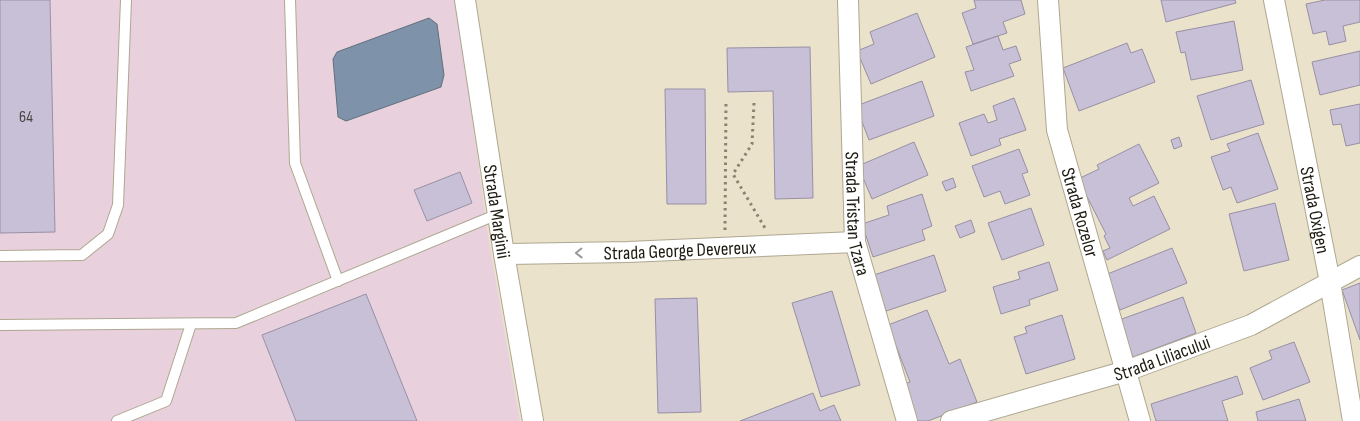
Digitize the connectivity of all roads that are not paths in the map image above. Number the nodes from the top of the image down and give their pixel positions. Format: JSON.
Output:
{"nodes":[{"id":1,"x":126,"y":0,"type":"edge"},
{"id":2,"x":290,"y":0,"type":"edge"},
{"id":3,"x":465,"y":0,"type":"edge"},
{"id":4,"x":848,"y":0,"type":"edge"},
{"id":5,"x":1048,"y":0,"type":"edge"},
{"id":6,"x":1274,"y":0,"type":"edge"},
{"id":7,"x":498,"y":214,"type":"junction"},
{"id":8,"x":855,"y":242,"type":"junction"},
{"id":9,"x":504,"y":254,"type":"junction"},
{"id":10,"x":0,"y":256,"type":"edge"},
{"id":11,"x":1360,"y":266,"type":"edge"},
{"id":12,"x":338,"y":281,"type":"junction"},
{"id":13,"x":1330,"y":282,"type":"junction"},
{"id":14,"x":192,"y":324,"type":"junction"},
{"id":15,"x":0,"y":325,"type":"edge"},
{"id":16,"x":1126,"y":371,"type":"junction"},
{"id":17,"x":117,"y":421,"type":"edge"},
{"id":18,"x":533,"y":421,"type":"edge"},
{"id":19,"x":907,"y":421,"type":"edge"},
{"id":20,"x":951,"y":421,"type":"edge"},
{"id":21,"x":1140,"y":421,"type":"edge"},
{"id":22,"x":1353,"y":421,"type":"edge"}],
"edges":[{"from":1,"to":10,"type":"lane"},
{"from":2,"to":12,"type":"lane"},
{"from":3,"to":7,"type":"street","name":"Strada Marginii"},
{"from":4,"to":8,"type":"street","name":"Strada Tristan Tzara"},
{"from":5,"to":16,"type":"street","name":"Strada Rozelor"},
{"from":6,"to":13,"type":"street","name":"Strada Oxigen"},
{"from":7,"to":9,"type":"street","name":"Strada Marginii"},
{"from":7,"to":12,"type":"lane"},
{"from":8,"to":9,"type":"street","name":"Strada George Devereux","one_way":true},
{"from":8,"to":19,"type":"street","name":"Strada Tristan Tzara"},
{"from":9,"to":18,"type":"street","name":"Strada Marginii"},
{"from":11,"to":13,"type":"street","name":"Strada Liliacului"},
{"from":12,"to":14,"type":"lane"},
{"from":13,"to":16,"type":"street","name":"Strada Liliacului"},
{"from":13,"to":22,"type":"street","name":"Strada Oxigen"},
{"from":14,"to":15,"type":"lane"},
{"from":14,"to":17,"type":"lane"},
{"from":16,"to":20,"type":"street","name":"Strada Liliacului"},
{"from":16,"to":21,"type":"street","name":"Strada Rozelor"}]}
